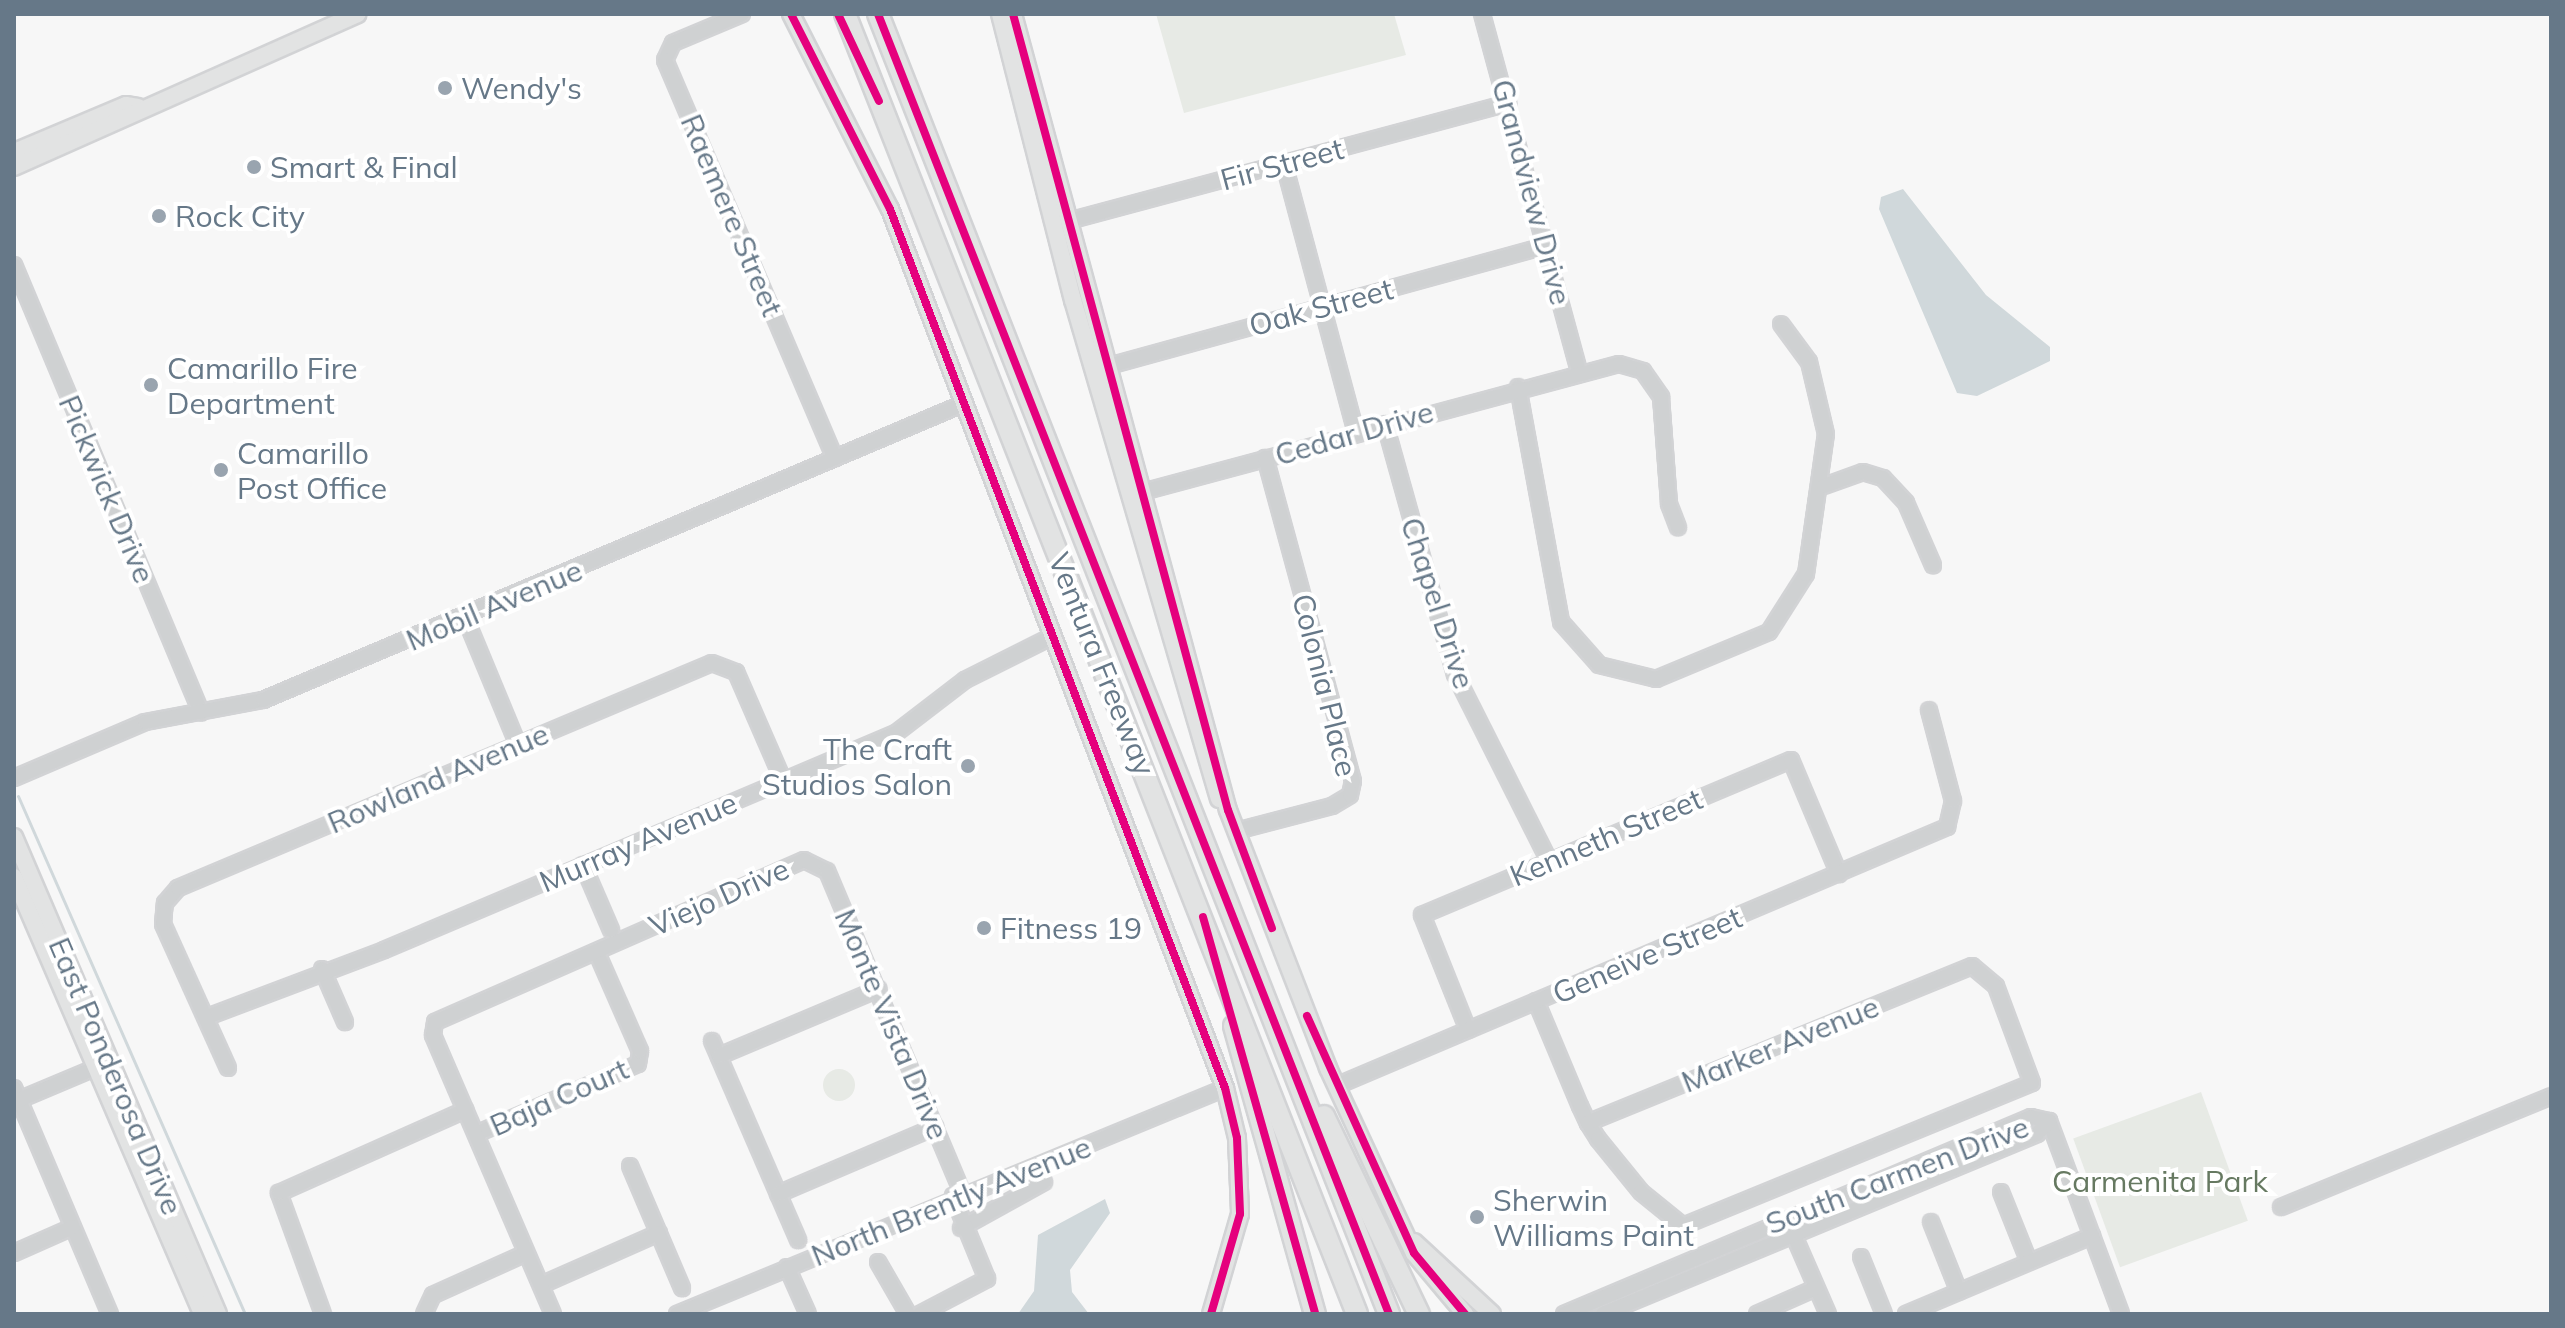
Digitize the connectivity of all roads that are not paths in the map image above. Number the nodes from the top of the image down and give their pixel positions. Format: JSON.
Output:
{"nodes":[{"id":1,"x":357,"y":14,"type":"edge"},
{"id":2,"x":742,"y":14,"type":"edge"},
{"id":3,"x":791,"y":14,"type":"edge"},
{"id":4,"x":838,"y":14,"type":"edge"},
{"id":5,"x":845,"y":14,"type":"edge"},
{"id":6,"x":878,"y":14,"type":"edge"},
{"id":7,"x":1000,"y":14,"type":"edge"},
{"id":8,"x":1013,"y":14,"type":"edge"},
{"id":9,"x":1482,"y":14,"type":"edge"},
{"id":10,"x":859,"y":51,"type":"junction"},
{"id":11,"x":1508,"y":103,"type":"junction"},
{"id":12,"x":138,"y":107,"type":"junction"},
{"id":13,"x":14,"y":152,"type":"edge"},
{"id":14,"x":1284,"y":164,"type":"junction"},
{"id":15,"x":14,"y":167,"type":"edge"},
{"id":16,"x":1063,"y":223,"type":"junction"},
{"id":17,"x":1548,"y":245,"type":"junction"},
{"id":18,"x":14,"y":265,"type":"edge"},
{"id":19,"x":1323,"y":307,"type":"junction"},
{"id":20,"x":1781,"y":324,"type":"dead end"},
{"id":21,"x":1100,"y":368,"type":"junction"},
{"id":22,"x":1579,"y":370,"type":"junction"},
{"id":23,"x":1518,"y":387,"type":"junction"},
{"id":24,"x":965,"y":403,"type":"junction"},
{"id":25,"x":1385,"y":424,"type":"junction"},
{"id":26,"x":1356,"y":432,"type":"junction"},
{"id":27,"x":835,"y":458,"type":"junction"},
{"id":28,"x":1265,"y":458,"type":"junction"},
{"id":29,"x":1824,"y":486,"type":"junction"},
{"id":30,"x":1135,"y":494,"type":"junction"},
{"id":31,"x":1678,"y":527,"type":"dead end"},
{"id":32,"x":1933,"y":565,"type":"dead end"},
{"id":33,"x":465,"y":617,"type":"junction"},
{"id":34,"x":1053,"y":636,"type":"junction"},
{"id":35,"x":1929,"y":710,"type":"dead end"},
{"id":36,"x":201,"y":712,"type":"junction"},
{"id":37,"x":518,"y":745,"type":"junction"},
{"id":38,"x":14,"y":778,"type":"edge"},
{"id":39,"x":783,"y":780,"type":"junction"},
{"id":40,"x":1236,"y":831,"type":"junction"},
{"id":41,"x":14,"y":837,"type":"edge"},
{"id":42,"x":815,"y":860,"type":"joint"},
{"id":43,"x":1549,"y":861,"type":"junction"},
{"id":44,"x":583,"y":865,"type":"junction"},
{"id":45,"x":1839,"y":874,"type":"junction"},
{"id":46,"x":14,"y":877,"type":"edge"},
{"id":47,"x":611,"y":930,"type":"dead end"},
{"id":48,"x":597,"y":953,"type":"junction"},
{"id":49,"x":1218,"y":956,"type":"junction"},
{"id":50,"x":322,"y":969,"type":"junction"},
{"id":51,"x":878,"y":989,"type":"junction"},
{"id":52,"x":1536,"y":1001,"type":"junction"},
{"id":53,"x":207,"y":1017,"type":"junction"},
{"id":54,"x":345,"y":1022,"type":"dead end"},
{"id":55,"x":1468,"y":1030,"type":"junction"},
{"id":56,"x":1282,"y":1037,"type":"junction"},
{"id":57,"x":712,"y":1041,"type":"dead end"},
{"id":58,"x":719,"y":1056,"type":"junction"},
{"id":59,"x":95,"y":1068,"type":"junction"},
{"id":60,"x":228,"y":1068,"type":"dead end"},
{"id":61,"x":1336,"y":1086,"type":"junction"},
{"id":62,"x":1225,"y":1088,"type":"junction"},
{"id":63,"x":16,"y":1096,"type":"edge"},
{"id":64,"x":2551,"y":1096,"type":"edge"},
{"id":65,"x":465,"y":1110,"type":"junction"},
{"id":66,"x":2049,"y":1121,"type":"junction"},
{"id":67,"x":1588,"y":1123,"type":"junction"},
{"id":68,"x":935,"y":1127,"type":"junction"},
{"id":69,"x":476,"y":1134,"type":"junction"},
{"id":70,"x":630,"y":1166,"type":"dead end"},
{"id":71,"x":1044,"y":1182,"type":"dead end"},
{"id":72,"x":2001,"y":1192,"type":"dead end"},
{"id":73,"x":778,"y":1194,"type":"junction"},
{"id":74,"x":957,"y":1194,"type":"junction"},
{"id":75,"x":2281,"y":1207,"type":"dead end"},
{"id":76,"x":1786,"y":1217,"type":"junction"},
{"id":77,"x":1931,"y":1222,"type":"dead end"},
{"id":78,"x":73,"y":1227,"type":"junction"},
{"id":79,"x":961,"y":1228,"type":"junction"},
{"id":80,"x":659,"y":1233,"type":"junction"},
{"id":81,"x":1794,"y":1236,"type":"junction"},
{"id":82,"x":2092,"y":1236,"type":"junction"},
{"id":83,"x":798,"y":1240,"type":"dead end"},
{"id":84,"x":1412,"y":1240,"type":"junction"},
{"id":85,"x":14,"y":1253,"type":"edge"},
{"id":86,"x":526,"y":1253,"type":"junction"},
{"id":87,"x":1861,"y":1257,"type":"dead end"},
{"id":88,"x":878,"y":1262,"type":"dead end"},
{"id":89,"x":2029,"y":1262,"type":"junction"},
{"id":90,"x":787,"y":1267,"type":"junction"},
{"id":91,"x":541,"y":1285,"type":"junction"},
{"id":92,"x":682,"y":1288,"type":"dead end"},
{"id":93,"x":1816,"y":1288,"type":"junction"},
{"id":94,"x":1959,"y":1292,"type":"junction"},
{"id":95,"x":684,"y":1313,"type":"edge"},
{"id":96,"x":110,"y":1314,"type":"edge"},
{"id":97,"x":202,"y":1314,"type":"edge"},
{"id":98,"x":218,"y":1314,"type":"edge"},
{"id":99,"x":323,"y":1314,"type":"edge"},
{"id":100,"x":424,"y":1314,"type":"edge"},
{"id":101,"x":553,"y":1314,"type":"edge"},
{"id":102,"x":808,"y":1314,"type":"edge"},
{"id":103,"x":908,"y":1314,"type":"edge"},
{"id":104,"x":920,"y":1314,"type":"edge"},
{"id":105,"x":1211,"y":1314,"type":"edge"},
{"id":106,"x":1315,"y":1314,"type":"edge"},
{"id":107,"x":1357,"y":1314,"type":"edge"},
{"id":108,"x":1389,"y":1314,"type":"edge"},
{"id":109,"x":1419,"y":1314,"type":"edge"},
{"id":110,"x":1465,"y":1314,"type":"edge"},
{"id":111,"x":1492,"y":1314,"type":"edge"},
{"id":112,"x":1564,"y":1314,"type":"edge"},
{"id":113,"x":1603,"y":1314,"type":"edge"},
{"id":114,"x":1757,"y":1314,"type":"edge"},
{"id":115,"x":1828,"y":1314,"type":"edge"},
{"id":116,"x":1884,"y":1314,"type":"edge"},
{"id":117,"x":1906,"y":1314,"type":"edge"},
{"id":118,"x":2121,"y":1314,"type":"edge"}],
"edges":[{"from":1,"to":12,"type":"main road"},
{"from":2,"to":27,"type":"street","name":"Raemere Street"},
{"from":3,"to":24,"type":"main road"},
{"from":4,"to":10,"type":"highway"},
{"from":5,"to":10,"type":"highway","name":"Ventura Freeway"},
{"from":6,"to":56,"type":"highway","name":"Ventura Freeway"},
{"from":7,"to":16,"type":"main road"},
{"from":8,"to":16,"type":"main road"},
{"from":9,"to":11,"type":"street","name":"Grandview Drive"},
{"from":10,"to":49,"type":"highway","name":"Ventura Freeway"},
{"from":11,"to":14,"type":"street","name":"Fir Street"},
{"from":11,"to":17,"type":"street","name":"Grandview Drive"},
{"from":12,"to":13,"type":"main road"},
{"from":12,"to":15,"type":"main road"},
{"from":14,"to":16,"type":"street","name":"Fir Street"},
{"from":14,"to":19,"type":"street"},
{"from":16,"to":21,"type":"main road"},
{"from":17,"to":19,"type":"street","name":"Oak Street"},
{"from":17,"to":22,"type":"street","name":"Grandview Drive"},
{"from":18,"to":36,"type":"street","name":"Pickwick Drive"},
{"from":19,"to":21,"type":"street","name":"Oak Street"},
{"from":19,"to":26,"type":"street"},
{"from":20,"to":29,"type":"street"},
{"from":21,"to":30,"type":"main road"},
{"from":22,"to":23,"type":"street","name":"Cedar Drive"},
{"from":22,"to":31,"type":"street","name":"Cedar Drive"},
{"from":23,"to":25,"type":"street","name":"Cedar Drive"},
{"from":23,"to":29,"type":"street"},
{"from":24,"to":27,"type":"street","name":"Mobil Avenue"},
{"from":24,"to":34,"type":"main road"},
{"from":25,"to":26,"type":"street","name":"Cedar Drive"},
{"from":25,"to":43,"type":"street","name":"Chapel Drive"},
{"from":26,"to":28,"type":"street","name":"Cedar Drive"},
{"from":27,"to":33,"type":"street","name":"Mobil Avenue"},
{"from":28,"to":30,"type":"street","name":"Cedar Drive"},
{"from":28,"to":40,"type":"street","name":"Colonia Place"},
{"from":29,"to":32,"type":"street"},
{"from":30,"to":40,"type":"main road"},
{"from":33,"to":36,"type":"street","name":"Mobil Avenue"},
{"from":33,"to":37,"type":"street"},
{"from":34,"to":39,"type":"street","name":"Murray Avenue"},
{"from":34,"to":62,"type":"main road"},
{"from":35,"to":45,"type":"street","name":"Geneive Street"},
{"from":36,"to":38,"type":"street","name":"Mobil Avenue"},
{"from":37,"to":39,"type":"street","name":"Rowland Avenue"},
{"from":37,"to":53,"type":"street","name":"Rowland Avenue"},
{"from":39,"to":44,"type":"street","name":"Murray Avenue"},
{"from":40,"to":61,"type":"main road"},
{"from":41,"to":98,"type":"main road","name":"East Ponderosa Drive"},
{"from":42,"to":48,"type":"street","name":"Viejo Drive"},
{"from":42,"to":51,"type":"street","name":"Monte Vista Drive"},
{"from":43,"to":45,"type":"street","name":"Kenneth Street"},
{"from":43,"to":55,"type":"street","name":"Kenneth Street"},
{"from":44,"to":47,"type":"street"},
{"from":44,"to":50,"type":"street","name":"Murray Avenue"},
{"from":45,"to":52,"type":"street","name":"Geneive Street"},
{"from":46,"to":59,"type":"main road","name":"East Ponderosa Drive"},
{"from":48,"to":65,"type":"street"},
{"from":48,"to":69,"type":"street","name":"Baja Court"},
{"from":49,"to":106,"type":"highway"},
{"from":49,"to":107,"type":"highway","name":"Ventura Freeway"},
{"from":50,"to":53,"type":"street","name":"Murray Avenue"},
{"from":50,"to":54,"type":"street"},
{"from":51,"to":58,"type":"street"},
{"from":51,"to":68,"type":"street","name":"Monte Vista Drive"},
{"from":52,"to":55,"type":"street","name":"Geneive Street"},
{"from":52,"to":67,"type":"street"},
{"from":53,"to":60,"type":"street"},
{"from":55,"to":61,"type":"street","name":"Geneive Street"},
{"from":56,"to":108,"type":"highway","name":"Ventura Freeway"},
{"from":56,"to":109,"type":"highway"},
{"from":57,"to":58,"type":"street"},
{"from":58,"to":73,"type":"street"},
{"from":59,"to":63,"type":"street"},
{"from":59,"to":97,"type":"main road","name":"East Ponderosa Drive"},
{"from":61,"to":84,"type":"main road"},
{"from":62,"to":74,"type":"street","name":"North Brently Avenue"},
{"from":62,"to":105,"type":"main road"},
{"from":63,"to":78,"type":"street"},
{"from":64,"to":75,"type":"street"},
{"from":65,"to":69,"type":"street"},
{"from":65,"to":99,"type":"street"},
{"from":66,"to":76,"type":"street","name":"South Carmen Drive"},
{"from":66,"to":81,"type":"street","name":"South Carmen Drive"},
{"from":66,"to":82,"type":"street"},
{"from":67,"to":67,"type":"street","name":"Marker Avenue"},
{"from":68,"to":73,"type":"street"},
{"from":68,"to":74,"type":"street","name":"Monte Vista Drive"},
{"from":69,"to":86,"type":"street"},
{"from":70,"to":80,"type":"street"},
{"from":71,"to":79,"type":"street"},
{"from":72,"to":89,"type":"street"},
{"from":73,"to":83,"type":"street"},
{"from":74,"to":79,"type":"street","name":"Monte Vista Drive"},
{"from":74,"to":90,"type":"street","name":"North Brently Avenue"},
{"from":76,"to":81,"type":"street"},
{"from":76,"to":112,"type":"street","name":"South Carmen Drive"},
{"from":77,"to":94,"type":"street"},
{"from":78,"to":85,"type":"street"},
{"from":78,"to":96,"type":"street"},
{"from":79,"to":104,"type":"street","name":"Monte Vista Drive"},
{"from":80,"to":91,"type":"street"},
{"from":80,"to":92,"type":"street"},
{"from":81,"to":93,"type":"street"},
{"from":81,"to":113,"type":"street","name":"South Carmen Drive"},
{"from":82,"to":89,"type":"street"},
{"from":82,"to":118,"type":"street"},
{"from":84,"to":110,"type":"main road"},
{"from":84,"to":111,"type":"main road"},
{"from":86,"to":91,"type":"street"},
{"from":86,"to":100,"type":"street"},
{"from":87,"to":116,"type":"street"},
{"from":88,"to":103,"type":"street"},
{"from":89,"to":94,"type":"street"},
{"from":90,"to":95,"type":"street","name":"North Brently Avenue"},
{"from":90,"to":102,"type":"street"},
{"from":91,"to":101,"type":"street"},
{"from":93,"to":114,"type":"street"},
{"from":93,"to":115,"type":"street"},
{"from":94,"to":117,"type":"street"}]}
